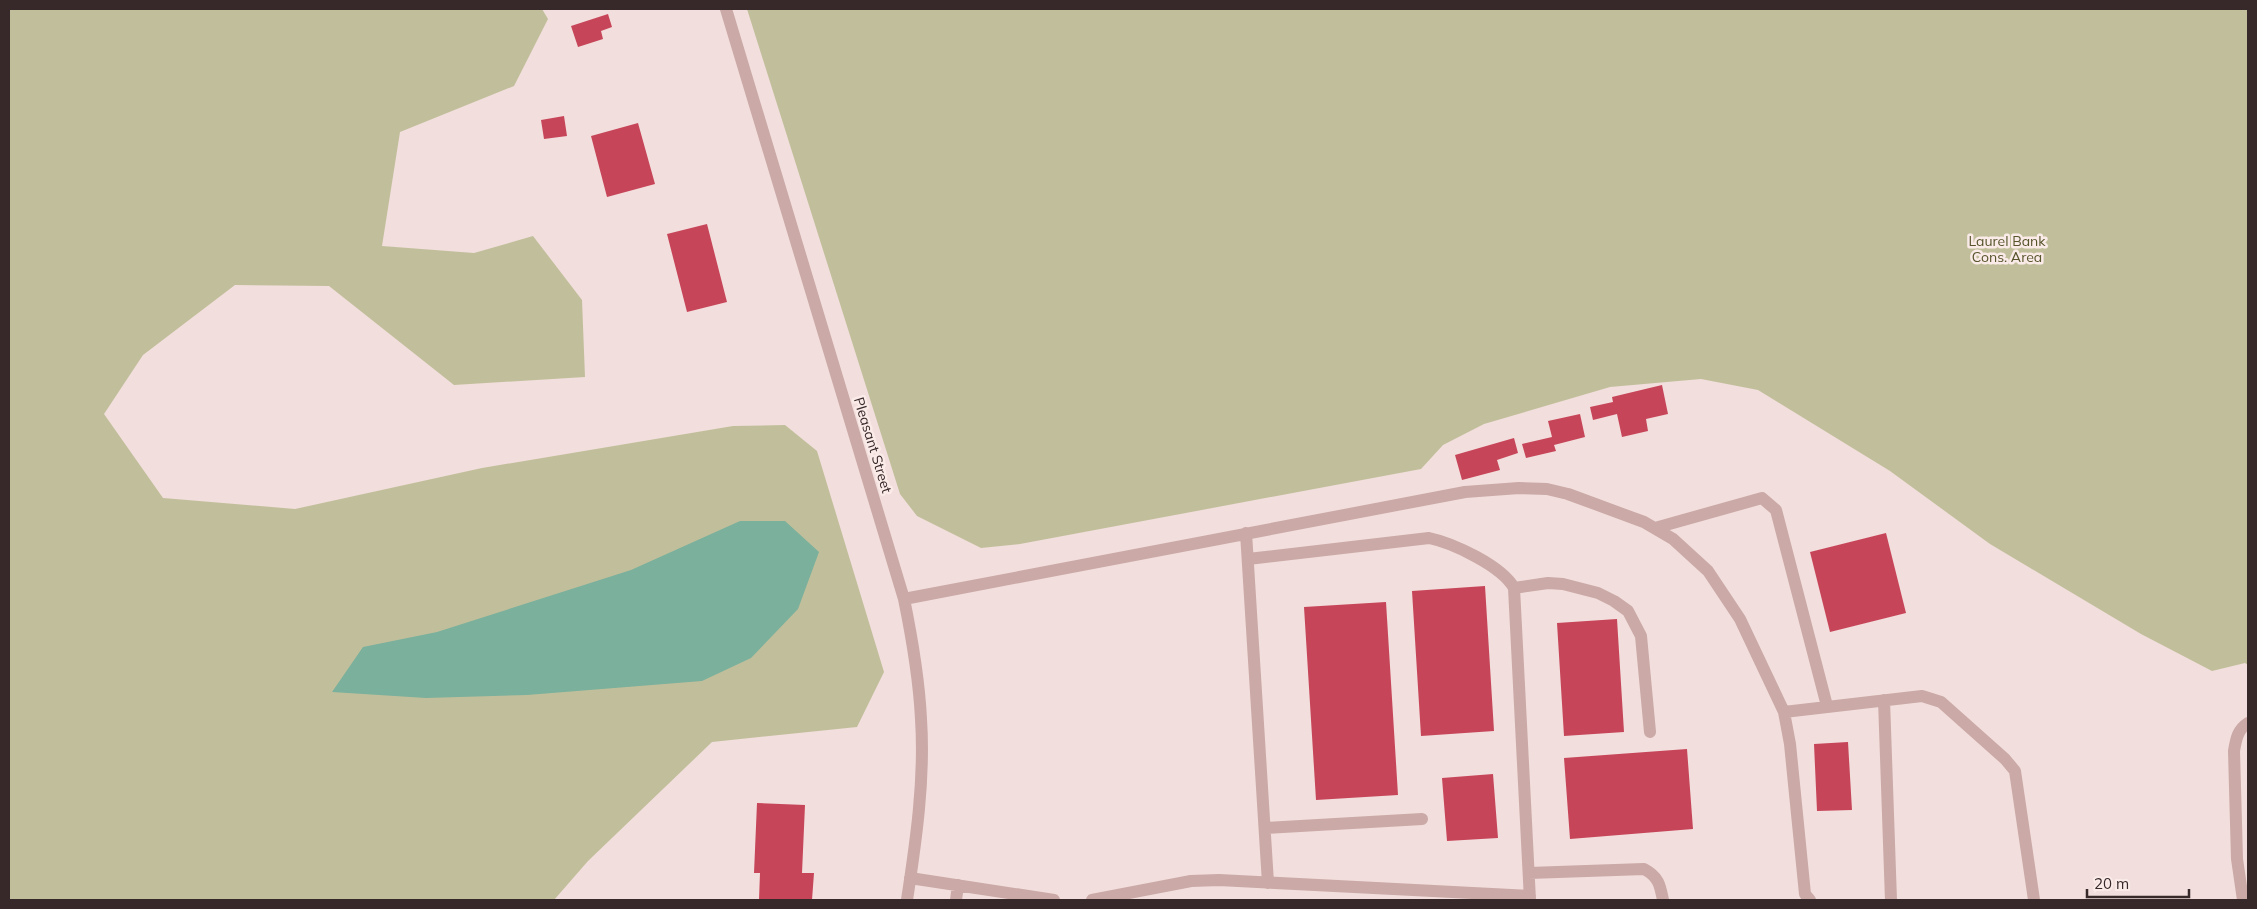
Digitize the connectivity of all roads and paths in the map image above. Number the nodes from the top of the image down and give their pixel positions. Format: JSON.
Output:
{"nodes":[{"id":1,"x":726,"y":9,"type":"edge"},
{"id":2,"x":1655,"y":528,"type":"junction"},
{"id":3,"x":1246,"y":534,"type":"junction"},
{"id":4,"x":1248,"y":559,"type":"junction"},
{"id":5,"x":1514,"y":588,"type":"junction"},
{"id":6,"x":904,"y":598,"type":"junction"},
{"id":7,"x":1884,"y":700,"type":"junction"},
{"id":8,"x":1827,"y":706,"type":"junction"},
{"id":9,"x":1784,"y":712,"type":"junction"},
{"id":10,"x":2248,"y":723,"type":"edge"},
{"id":11,"x":1650,"y":732,"type":"dead end"},
{"id":12,"x":1422,"y":819,"type":"dead end"},
{"id":13,"x":1265,"y":828,"type":"junction"},
{"id":14,"x":1529,"y":873,"type":"junction"},
{"id":15,"x":910,"y":878,"type":"junction"},
{"id":16,"x":1268,"y":883,"type":"junction"},
{"id":17,"x":958,"y":885,"type":"junction"},
{"id":18,"x":1127,"y":897,"type":"edge"},
{"id":19,"x":1530,"y":898,"type":"edge"},
{"id":20,"x":907,"y":900,"type":"edge"},
{"id":21,"x":956,"y":900,"type":"edge"},
{"id":22,"x":1054,"y":900,"type":"edge"},
{"id":23,"x":1092,"y":900,"type":"edge"},
{"id":24,"x":1662,"y":900,"type":"edge"},
{"id":25,"x":1810,"y":900,"type":"edge"},
{"id":26,"x":1891,"y":900,"type":"edge"},
{"id":27,"x":2034,"y":900,"type":"edge"},
{"id":28,"x":2242,"y":900,"type":"edge"}],
"edges":[{"from":1,"to":6,"type":"street","name":"Pleasant Street"},
{"from":2,"to":3,"type":"street"},
{"from":2,"to":8,"type":"street"},
{"from":2,"to":9,"type":"street"},
{"from":3,"to":4,"type":"street"},
{"from":3,"to":6,"type":"street"},
{"from":4,"to":5,"type":"street"},
{"from":4,"to":13,"type":"street"},
{"from":5,"to":11,"type":"street"},
{"from":5,"to":14,"type":"street"},
{"from":6,"to":15,"type":"street","name":"Pleasant Street"},
{"from":7,"to":8,"type":"street"},
{"from":7,"to":26,"type":"street"},
{"from":7,"to":27,"type":"street"},
{"from":8,"to":9,"type":"street"},
{"from":9,"to":25,"type":"street"},
{"from":10,"to":28,"type":"street"},
{"from":12,"to":13,"type":"street"},
{"from":13,"to":16,"type":"street"},
{"from":14,"to":19,"type":"street"},
{"from":14,"to":24,"type":"street"},
{"from":15,"to":17,"type":"street"},
{"from":15,"to":20,"type":"street","name":"Pleasant Street"},
{"from":16,"to":18,"type":"street"},
{"from":16,"to":19,"type":"street"},
{"from":17,"to":21,"type":"street"},
{"from":17,"to":22,"type":"street"},
{"from":18,"to":23,"type":"street"}]}
